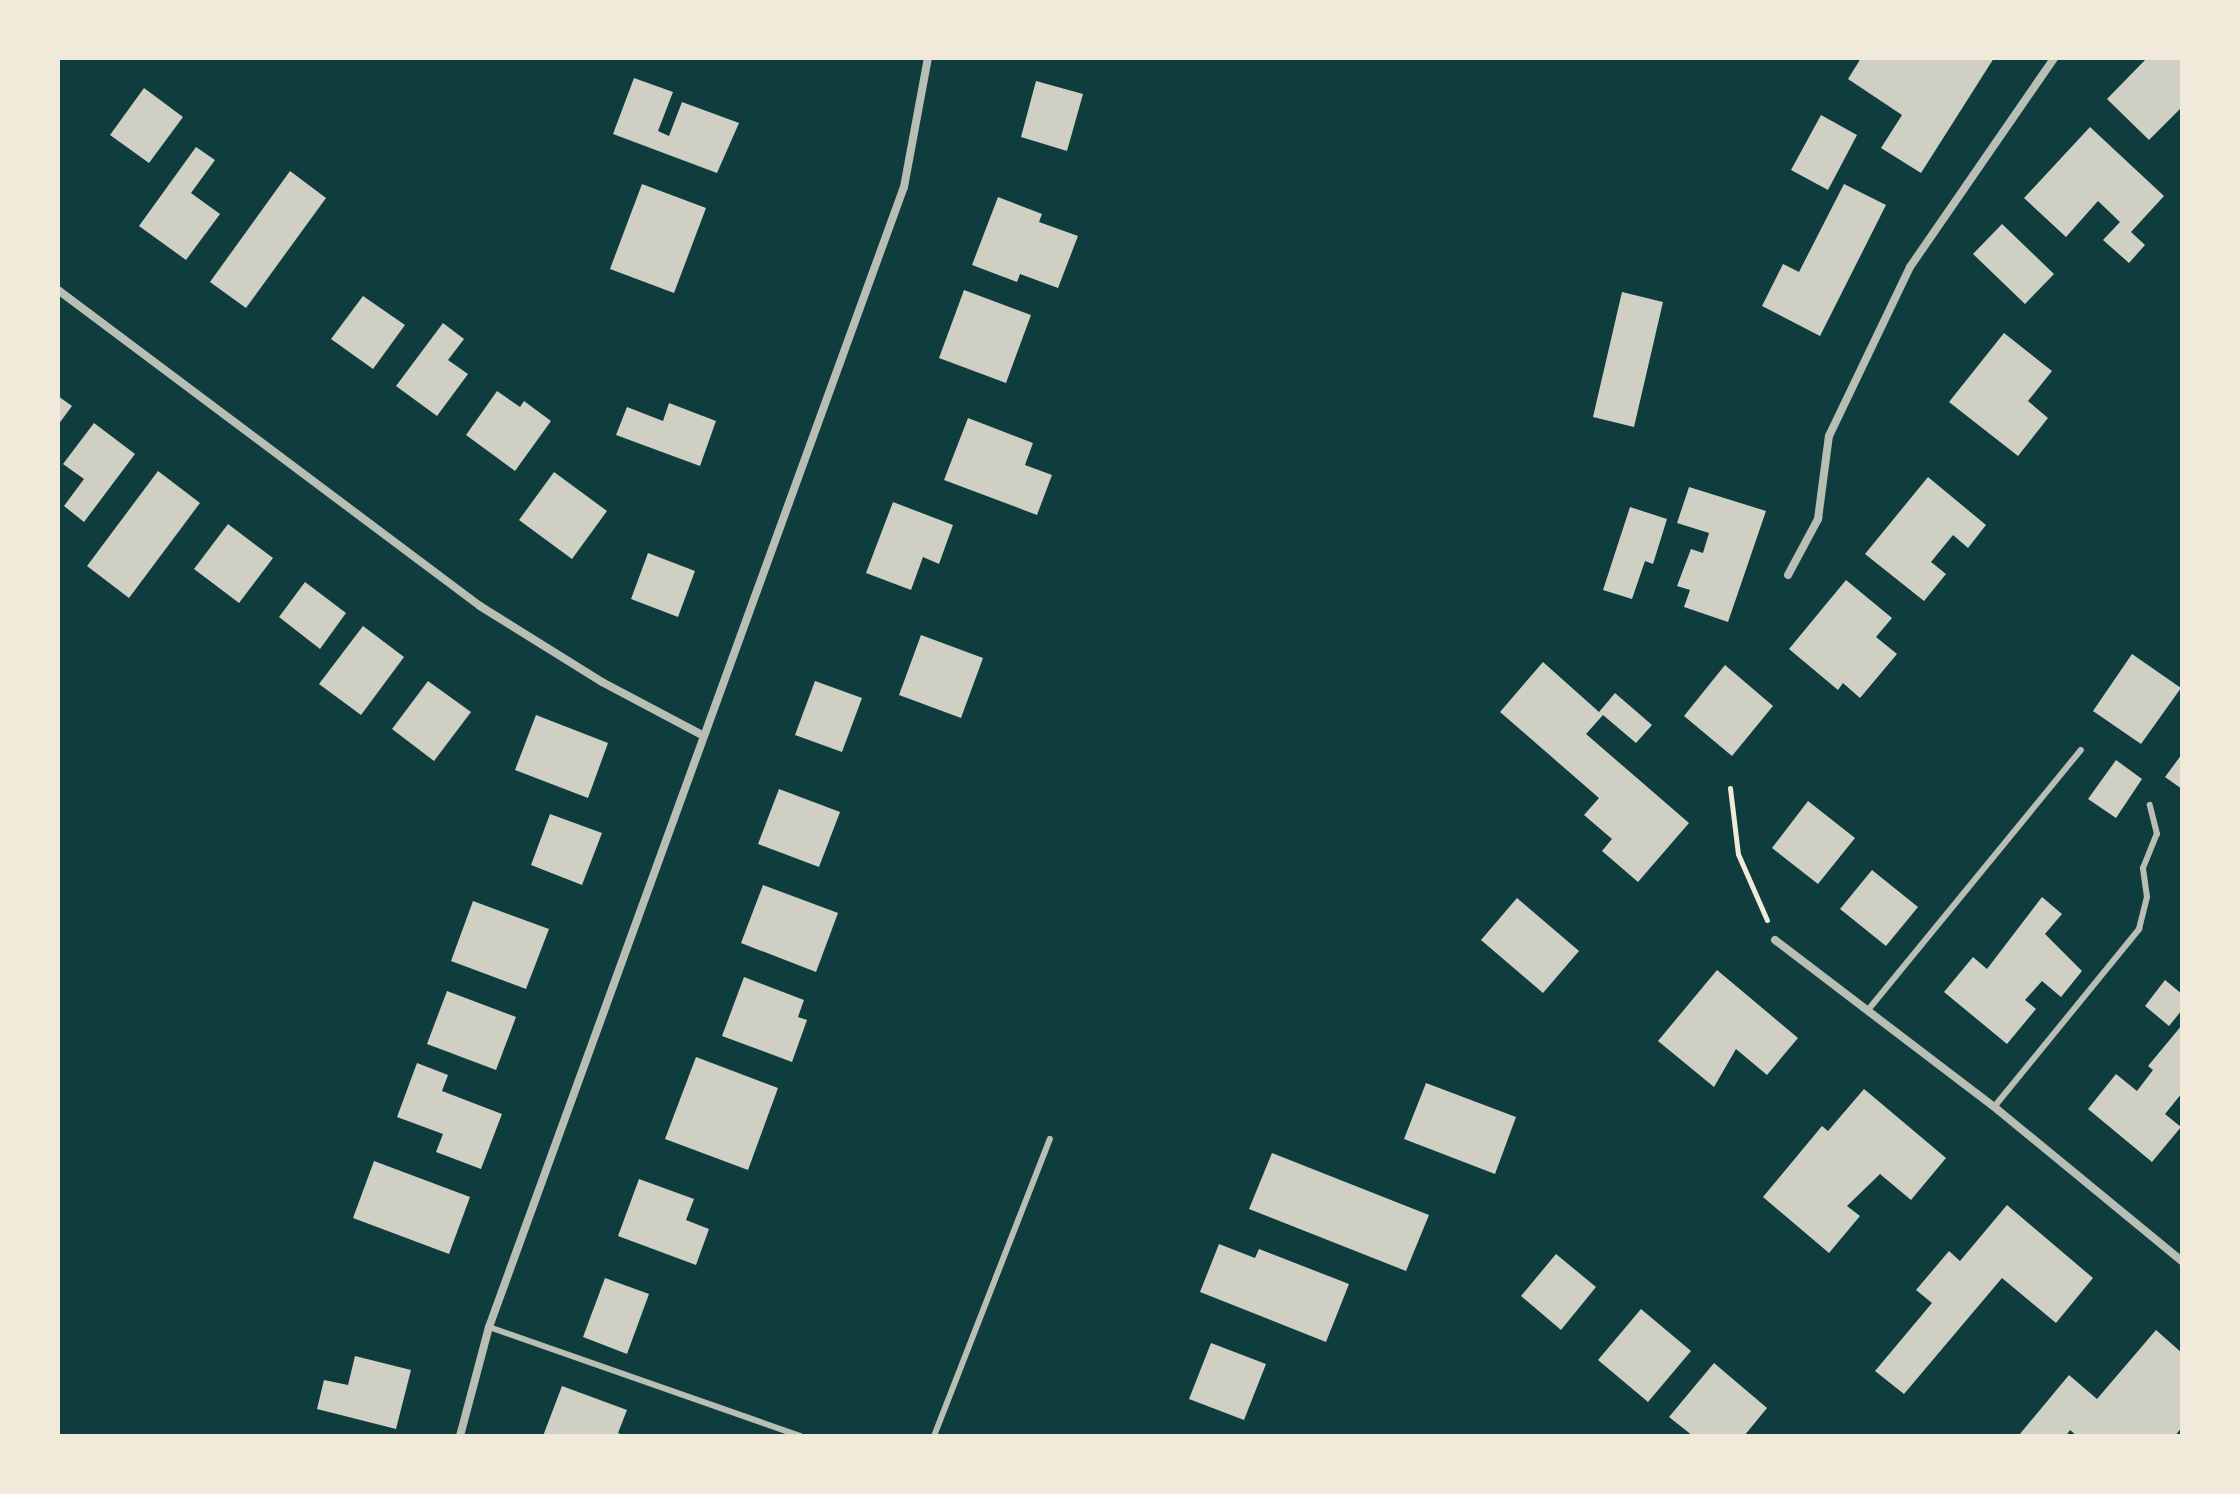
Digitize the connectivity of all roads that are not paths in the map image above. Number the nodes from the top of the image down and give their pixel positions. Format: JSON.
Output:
{"nodes":[{"id":1,"x":928,"y":58,"type":"edge"},
{"id":2,"x":2054,"y":58,"type":"edge"},
{"id":3,"x":58,"y":290,"type":"edge"},
{"id":4,"x":1788,"y":575,"type":"dead end"},
{"id":5,"x":702,"y":735,"type":"junction"},
{"id":6,"x":2081,"y":750,"type":"dead end"},
{"id":7,"x":2150,"y":805,"type":"dead end"},
{"id":8,"x":1775,"y":940,"type":"road end"},
{"id":9,"x":1868,"y":1010,"type":"junction"},
{"id":10,"x":1994,"y":1107,"type":"junction"},
{"id":11,"x":1050,"y":1139,"type":"dead end"},
{"id":12,"x":2182,"y":1261,"type":"edge"},
{"id":13,"x":489,"y":1327,"type":"junction"},
{"id":14,"x":460,"y":1436,"type":"edge"},
{"id":15,"x":800,"y":1436,"type":"edge"},
{"id":16,"x":934,"y":1436,"type":"edge"}],
"edges":[{"from":1,"to":5,"type":"street"},
{"from":2,"to":4,"type":"street"},
{"from":3,"to":5,"type":"street"},
{"from":5,"to":13,"type":"street"},
{"from":6,"to":9,"type":"lane"},
{"from":7,"to":10,"type":"lane"},
{"from":8,"to":9,"type":"street"},
{"from":9,"to":10,"type":"street"},
{"from":10,"to":12,"type":"street"},
{"from":11,"to":16,"type":"lane"},
{"from":13,"to":14,"type":"street"},
{"from":13,"to":15,"type":"lane"}]}
